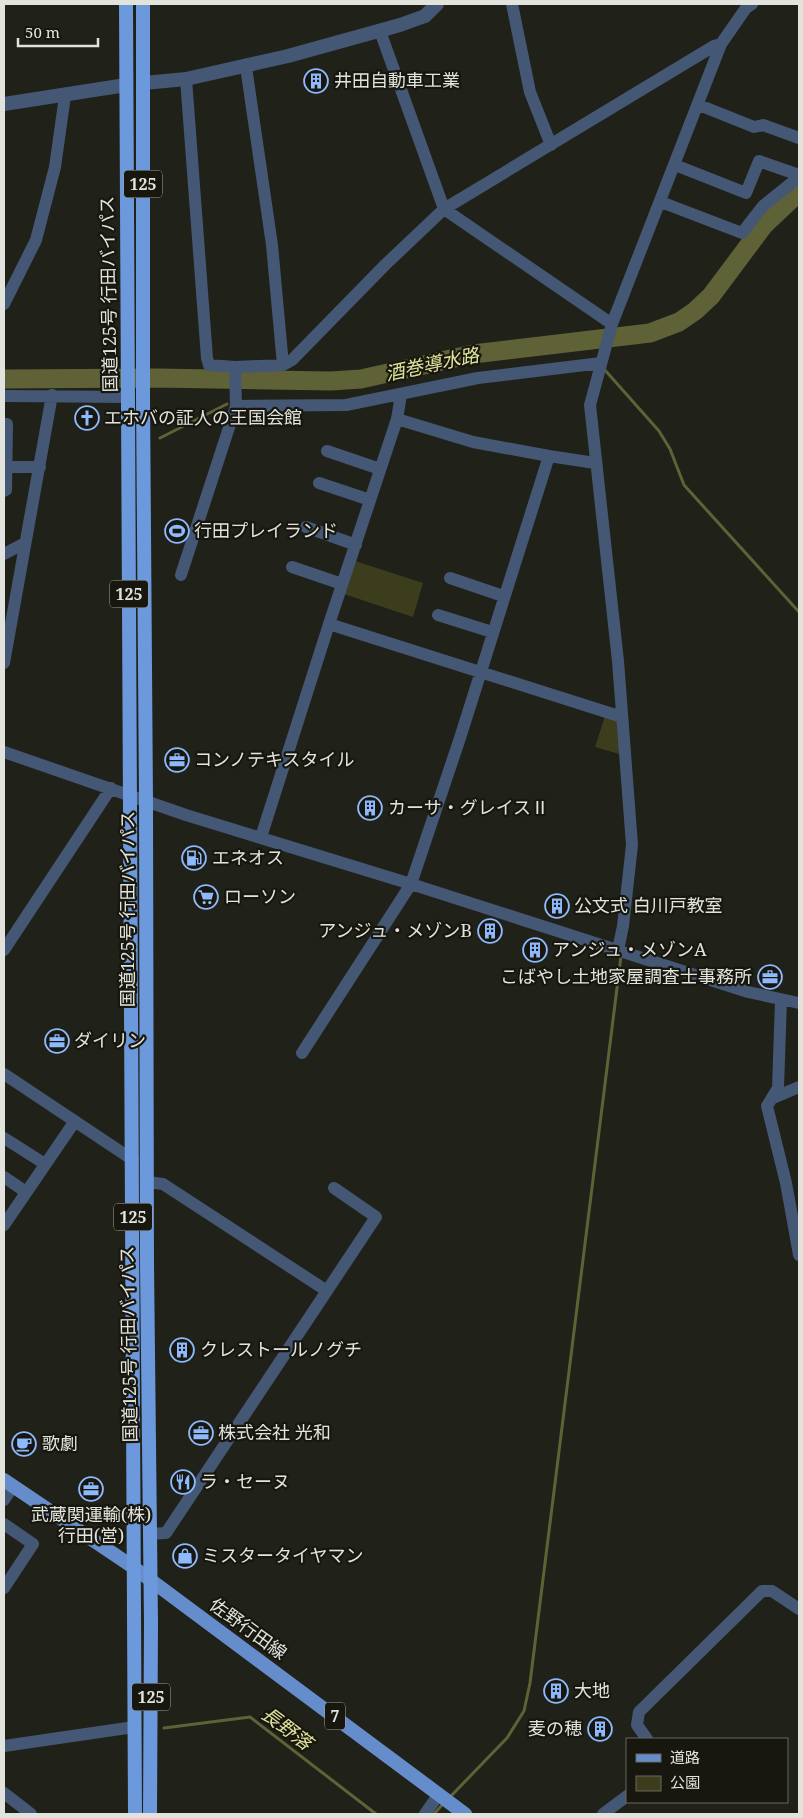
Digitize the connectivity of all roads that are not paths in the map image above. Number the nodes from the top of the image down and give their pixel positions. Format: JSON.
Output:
{"nodes":[{"id":1,"x":126,"y":4,"type":"edge"},
{"id":2,"x":143,"y":4,"type":"edge"},
{"id":3,"x":437,"y":4,"type":"edge"},
{"id":4,"x":512,"y":4,"type":"edge"},
{"id":5,"x":752,"y":4,"type":"edge"},
{"id":6,"x":380,"y":31,"type":"junction"},
{"id":7,"x":721,"y":44,"type":"junction"},
{"id":8,"x":246,"y":66,"type":"junction"},
{"id":9,"x":186,"y":80,"type":"junction"},
{"id":10,"x":144,"y":83,"type":"junction"},
{"id":11,"x":126,"y":85,"type":"junction"},
{"id":12,"x":65,"y":96,"type":"junction"},
{"id":13,"x":4,"y":104,"type":"edge"},
{"id":14,"x":699,"y":105,"type":"junction"},
{"id":15,"x":799,"y":138,"type":"edge"},
{"id":16,"x":551,"y":145,"type":"junction"},
{"id":17,"x":675,"y":165,"type":"junction"},
{"id":18,"x":799,"y":176,"type":"edge"},
{"id":19,"x":661,"y":202,"type":"junction"},
{"id":20,"x":444,"y":209,"type":"junction"},
{"id":21,"x":7,"y":290,"type":"edge"},
{"id":22,"x":4,"y":304,"type":"edge"},
{"id":23,"x":611,"y":326,"type":"junction"},
{"id":24,"x":601,"y":363,"type":"junction"},
{"id":25,"x":283,"y":366,"type":"junction"},
{"id":26,"x":136,"y":367,"type":"junction"},
{"id":27,"x":235,"y":369,"type":"junction"},
{"id":28,"x":52,"y":395,"type":"junction"},
{"id":29,"x":134,"y":395,"type":"junction"},
{"id":30,"x":401,"y":395,"type":"junction"},
{"id":31,"x":4,"y":396,"type":"edge"},
{"id":32,"x":236,"y":406,"type":"junction"},
{"id":33,"x":397,"y":419,"type":"junction"},
{"id":34,"x":4,"y":424,"type":"edge"},
{"id":35,"x":327,"y":451,"type":"dead end"},
{"id":36,"x":549,"y":456,"type":"junction"},
{"id":37,"x":595,"y":463,"type":"junction"},
{"id":38,"x":6,"y":467,"type":"edge"},
{"id":39,"x":40,"y":467,"type":"junction"},
{"id":40,"x":380,"y":469,"type":"junction"},
{"id":41,"x":319,"y":483,"type":"dead end"},
{"id":42,"x":4,"y":491,"type":"edge"},
{"id":43,"x":370,"y":500,"type":"junction"},
{"id":44,"x":306,"y":527,"type":"dead end"},
{"id":45,"x":25,"y":543,"type":"junction"},
{"id":46,"x":356,"y":545,"type":"junction"},
{"id":47,"x":4,"y":554,"type":"edge"},
{"id":48,"x":292,"y":567,"type":"dead end"},
{"id":49,"x":181,"y":575,"type":"dead end"},
{"id":50,"x":450,"y":578,"type":"dead end"},
{"id":51,"x":342,"y":584,"type":"junction"},
{"id":52,"x":504,"y":596,"type":"junction"},
{"id":53,"x":438,"y":615,"type":"dead end"},
{"id":54,"x":330,"y":624,"type":"junction"},
{"id":55,"x":6,"y":629,"type":"edge"},
{"id":56,"x":492,"y":632,"type":"junction"},
{"id":57,"x":4,"y":662,"type":"edge"},
{"id":58,"x":480,"y":673,"type":"junction"},
{"id":59,"x":622,"y":717,"type":"junction"},
{"id":60,"x":4,"y":752,"type":"edge"},
{"id":61,"x":111,"y":788,"type":"junction"},
{"id":62,"x":129,"y":794,"type":"junction"},
{"id":63,"x":146,"y":801,"type":"junction"},
{"id":64,"x":261,"y":837,"type":"junction"},
{"id":65,"x":411,"y":884,"type":"junction"},
{"id":66,"x":4,"y":950,"type":"edge"},
{"id":67,"x":624,"y":952,"type":"junction"},
{"id":68,"x":781,"y":1000,"type":"junction"},
{"id":69,"x":799,"y":1003,"type":"edge"},
{"id":70,"x":302,"y":1053,"type":"dead end"},
{"id":71,"x":4,"y":1074,"type":"edge"},
{"id":72,"x":799,"y":1087,"type":"edge"},
{"id":73,"x":773,"y":1098,"type":"junction"},
{"id":74,"x":75,"y":1121,"type":"junction"},
{"id":75,"x":4,"y":1138,"type":"edge"},
{"id":76,"x":133,"y":1160,"type":"junction"},
{"id":77,"x":45,"y":1164,"type":"junction"},
{"id":78,"x":4,"y":1176,"type":"edge"},
{"id":79,"x":147,"y":1182,"type":"junction"},
{"id":80,"x":334,"y":1188,"type":"dead end"},
{"id":81,"x":26,"y":1192,"type":"junction"},
{"id":82,"x":4,"y":1225,"type":"edge"},
{"id":83,"x":799,"y":1255,"type":"edge"},
{"id":84,"x":327,"y":1291,"type":"junction"},
{"id":85,"x":8,"y":1483,"type":"edge"},
{"id":86,"x":4,"y":1500,"type":"edge"},
{"id":87,"x":4,"y":1524,"type":"edge"},
{"id":88,"x":150,"y":1534,"type":"junction"},
{"id":89,"x":133,"y":1566,"type":"junction"},
{"id":90,"x":150,"y":1580,"type":"junction"},
{"id":91,"x":4,"y":1588,"type":"edge"},
{"id":92,"x":799,"y":1609,"type":"edge"},
{"id":93,"x":134,"y":1726,"type":"junction"},
{"id":94,"x":646,"y":1738,"type":"edge"},
{"id":95,"x":4,"y":1746,"type":"edge"},
{"id":96,"x":4,"y":1794,"type":"edge"},
{"id":97,"x":626,"y":1797,"type":"edge"},
{"id":98,"x":445,"y":1799,"type":"junction"},
{"id":99,"x":31,"y":1814,"type":"edge"},
{"id":100,"x":135,"y":1814,"type":"edge"},
{"id":101,"x":150,"y":1814,"type":"edge"},
{"id":102,"x":425,"y":1814,"type":"edge"},
{"id":103,"x":465,"y":1814,"type":"edge"},
{"id":104,"x":603,"y":1814,"type":"edge"}],
"edges":[{"from":1,"to":11,"type":"highway","name":"国道125号 行田バイパス","number":"125"},
{"from":2,"to":10,"type":"highway","name":"国道125号 行田バイパス","number":"125"},
{"from":3,"to":6,"type":"street"},
{"from":4,"to":16,"type":"street"},
{"from":5,"to":7,"type":"street"},
{"from":6,"to":8,"type":"street"},
{"from":6,"to":20,"type":"street"},
{"from":7,"to":14,"type":"street"},
{"from":7,"to":16,"type":"street"},
{"from":8,"to":9,"type":"street"},
{"from":8,"to":25,"type":"street"},
{"from":9,"to":10,"type":"street"},
{"from":9,"to":27,"type":"street"},
{"from":10,"to":26,"type":"highway","name":"国道125号 行田バイパス","number":"125"},
{"from":11,"to":12,"type":"street"},
{"from":11,"to":26,"type":"highway","name":"国道125号 行田バイパス","number":"125"},
{"from":12,"to":13,"type":"street"},
{"from":12,"to":21,"type":"street"},
{"from":14,"to":15,"type":"street"},
{"from":14,"to":17,"type":"street"},
{"from":16,"to":20,"type":"street"},
{"from":17,"to":18,"type":"street"},
{"from":17,"to":19,"type":"street"},
{"from":18,"to":19,"type":"street"},
{"from":19,"to":23,"type":"street"},
{"from":20,"to":23,"type":"street"},
{"from":20,"to":25,"type":"street"},
{"from":21,"to":22,"type":"street"},
{"from":23,"to":24,"type":"street"},
{"from":24,"to":30,"type":"street"},
{"from":24,"to":37,"type":"street"},
{"from":25,"to":27,"type":"street"},
{"from":26,"to":29,"type":"highway","name":"国道125号 行田バイパス","number":"125"},
{"from":27,"to":32,"type":"street"},
{"from":28,"to":29,"type":"street"},
{"from":28,"to":31,"type":"street"},
{"from":28,"to":39,"type":"street"},
{"from":29,"to":62,"type":"highway","name":"国道125号 行田バイパス","number":"125"},
{"from":29,"to":63,"type":"highway","name":"国道125号 行田バイパス","number":"125"},
{"from":30,"to":32,"type":"street"},
{"from":30,"to":33,"type":"street"},
{"from":32,"to":49,"type":"street"},
{"from":33,"to":36,"type":"street"},
{"from":33,"to":40,"type":"street"},
{"from":34,"to":38,"type":"street"},
{"from":35,"to":40,"type":"street"},
{"from":36,"to":37,"type":"street"},
{"from":36,"to":52,"type":"street"},
{"from":37,"to":59,"type":"street"},
{"from":38,"to":39,"type":"street"},
{"from":38,"to":42,"type":"street"},
{"from":39,"to":45,"type":"street"},
{"from":40,"to":43,"type":"street"},
{"from":41,"to":43,"type":"street"},
{"from":43,"to":46,"type":"street"},
{"from":44,"to":46,"type":"street"},
{"from":45,"to":47,"type":"street"},
{"from":45,"to":55,"type":"street"},
{"from":46,"to":51,"type":"street"},
{"from":48,"to":51,"type":"street"},
{"from":50,"to":52,"type":"street"},
{"from":51,"to":54,"type":"street"},
{"from":52,"to":56,"type":"street"},
{"from":53,"to":56,"type":"street"},
{"from":54,"to":58,"type":"street"},
{"from":54,"to":64,"type":"street"},
{"from":55,"to":57,"type":"street"},
{"from":56,"to":58,"type":"street"},
{"from":58,"to":59,"type":"street"},
{"from":58,"to":65,"type":"street"},
{"from":59,"to":67,"type":"street"},
{"from":60,"to":61,"type":"street"},
{"from":61,"to":62,"type":"street"},
{"from":61,"to":66,"type":"street"},
{"from":62,"to":63,"type":"street"},
{"from":62,"to":76,"type":"highway","name":"国道125号 行田バイパス","number":"125"},
{"from":63,"to":64,"type":"street"},
{"from":63,"to":79,"type":"highway","name":"国道125号 行田バイパス","number":"125"},
{"from":64,"to":65,"type":"street"},
{"from":65,"to":67,"type":"street"},
{"from":65,"to":70,"type":"street"},
{"from":67,"to":68,"type":"street"},
{"from":68,"to":69,"type":"street"},
{"from":68,"to":73,"type":"street"},
{"from":71,"to":74,"type":"street"},
{"from":72,"to":73,"type":"street"},
{"from":73,"to":83,"type":"street"},
{"from":74,"to":76,"type":"street"},
{"from":74,"to":77,"type":"street"},
{"from":75,"to":77,"type":"street"},
{"from":76,"to":89,"type":"highway","name":"国道125号 行田バイパス","number":"125"},
{"from":77,"to":81,"type":"street"},
{"from":78,"to":81,"type":"street"},
{"from":79,"to":84,"type":"street"},
{"from":79,"to":88,"type":"highway","name":"国道125号 行田バイパス","number":"125"},
{"from":80,"to":84,"type":"street"},
{"from":81,"to":82,"type":"street"},
{"from":84,"to":88,"type":"street"},
{"from":85,"to":86,"type":"street"},
{"from":85,"to":89,"type":"main road","name":"佐野行田線","number":"7"},
{"from":87,"to":91,"type":"street"},
{"from":88,"to":90,"type":"highway","name":"国道125号 行田バイパス","number":"125"},
{"from":89,"to":90,"type":"main road","name":"佐野行田線","number":"7"},
{"from":89,"to":93,"type":"highway","name":"国道125号 行田バイパス","number":"125"},
{"from":90,"to":98,"type":"main road","name":"佐野行田線","number":"7"},
{"from":90,"to":101,"type":"highway","name":"国道125号 行田バイパス","number":"125"},
{"from":92,"to":94,"type":"street"},
{"from":93,"to":95,"type":"street"},
{"from":93,"to":100,"type":"highway","name":"国道125号 行田バイパス","number":"125"},
{"from":96,"to":99,"type":"street"},
{"from":97,"to":104,"type":"street"},
{"from":98,"to":102,"type":"street"},
{"from":98,"to":103,"type":"main road","name":"佐野行田線","number":"7"}]}
